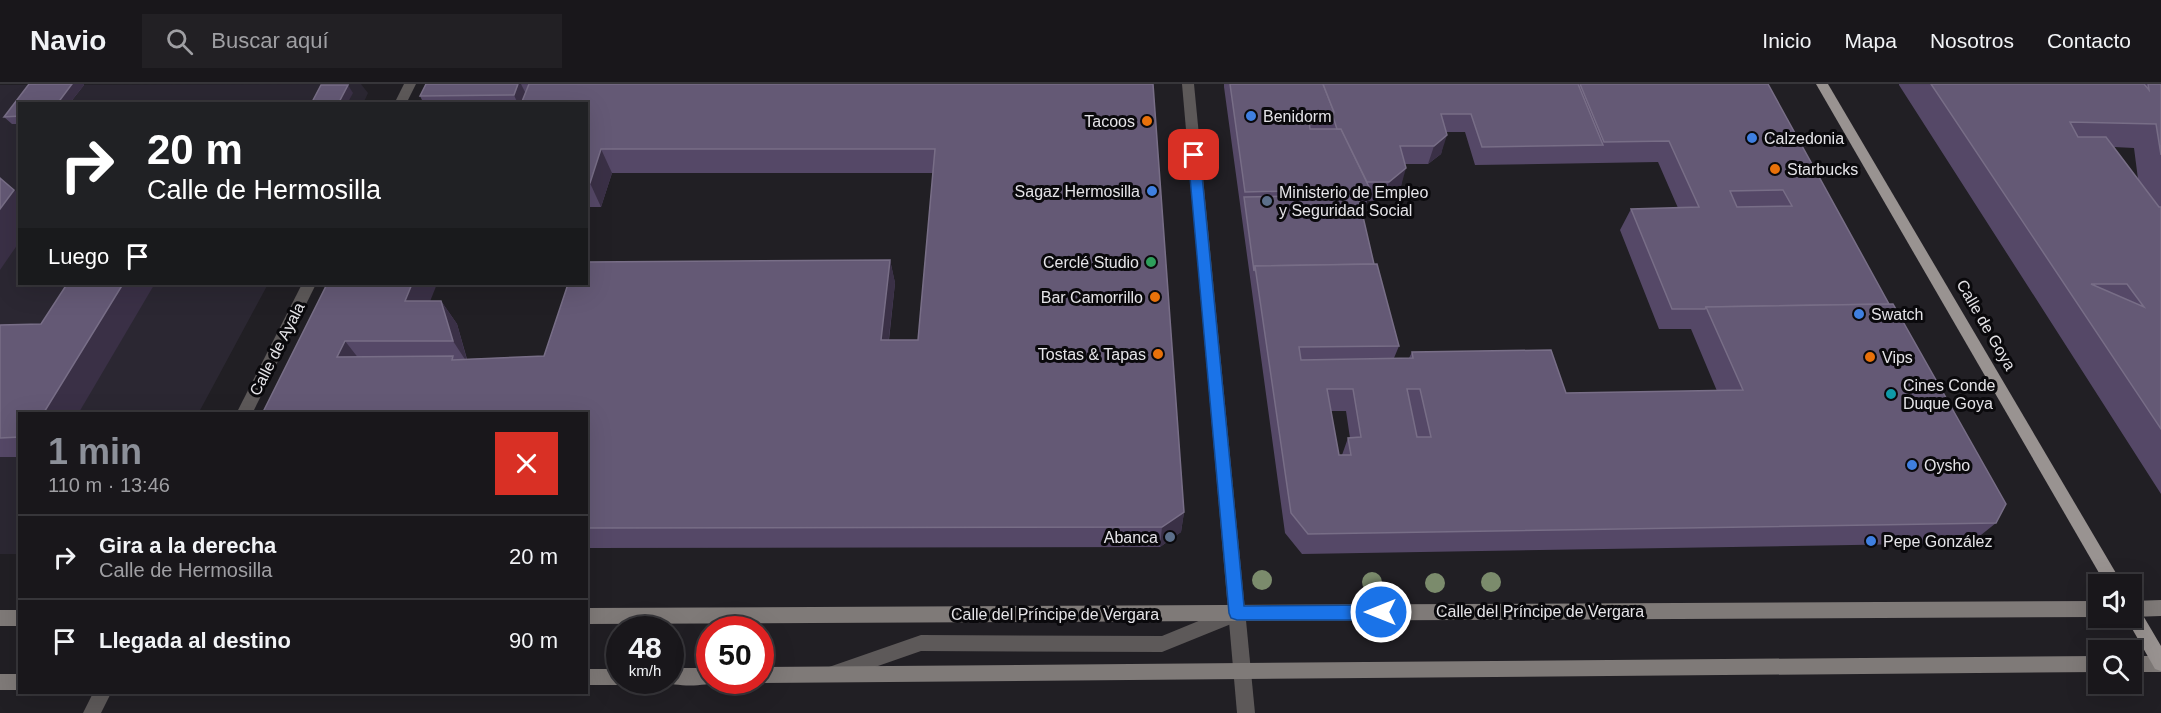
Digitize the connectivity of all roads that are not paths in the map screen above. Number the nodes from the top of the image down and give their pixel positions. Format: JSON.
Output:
{"nodes":[{"id":1,"x":410,"y":84,"type":"edge"},
{"id":2,"x":1188,"y":84,"type":"edge"},
{"id":3,"x":1822,"y":84,"type":"edge"},
{"id":4,"x":401,"y":102,"type":"edge"},
{"id":5,"x":308,"y":285,"type":"edge"},
{"id":6,"x":245,"y":412,"type":"edge"},
{"id":7,"x":2109,"y":574,"type":"edge"},
{"id":8,"x":2161,"y":608,"type":"edge"},
{"id":9,"x":2088,"y":609,"type":"edge"},
{"id":10,"x":2142,"y":609,"type":"edge"},
{"id":11,"x":1237,"y":613,"type":"junction"},
{"id":12,"x":588,"y":616,"type":"edge"},
{"id":13,"x":0,"y":618,"type":"edge"},
{"id":14,"x":18,"y":618,"type":"edge"},
{"id":15,"x":2142,"y":628,"type":"edge"},
{"id":16,"x":2088,"y":664,"type":"edge"},
{"id":17,"x":2142,"y":664,"type":"edge"},
{"id":18,"x":2161,"y":664,"type":"edge"},
{"id":19,"x":1242,"y":672,"type":"junction"},
{"id":20,"x":774,"y":675,"type":"edge"},
{"id":21,"x":829,"y":675,"type":"junction"},
{"id":22,"x":606,"y":676,"type":"edge"},
{"id":23,"x":588,"y":677,"type":"edge"},
{"id":24,"x":0,"y":682,"type":"edge"},
{"id":25,"x":18,"y":682,"type":"edge"},
{"id":26,"x":102,"y":694,"type":"edge"},
{"id":27,"x":92,"y":713,"type":"edge"},
{"id":28,"x":1246,"y":713,"type":"edge"}],
"edges":[{"from":1,"to":4,"type":"street"},
{"from":2,"to":11,"type":"street"},
{"from":3,"to":7,"type":"main road","name":"Calle de Goya"},
{"from":5,"to":6,"type":"street","name":"Calle de Ayala"},
{"from":8,"to":10,"type":"main road"},
{"from":9,"to":11,"type":"main road","name":"Calle del Príncipe de Vergara"},
{"from":11,"to":12,"type":"main road","name":"Calle del Príncipe de Vergara"},
{"from":11,"to":19,"type":"street"},
{"from":11,"to":21,"type":"street"},
{"from":13,"to":14,"type":"main road"},
{"from":15,"to":18,"type":"main road"},
{"from":16,"to":19,"type":"main road"},
{"from":17,"to":18,"type":"main road"},
{"from":19,"to":21,"type":"main road"},
{"from":19,"to":28,"type":"street"},
{"from":20,"to":21,"type":"main road"},
{"from":22,"to":23,"type":"main road"},
{"from":24,"to":25,"type":"main road"},
{"from":26,"to":27,"type":"street"}]}
